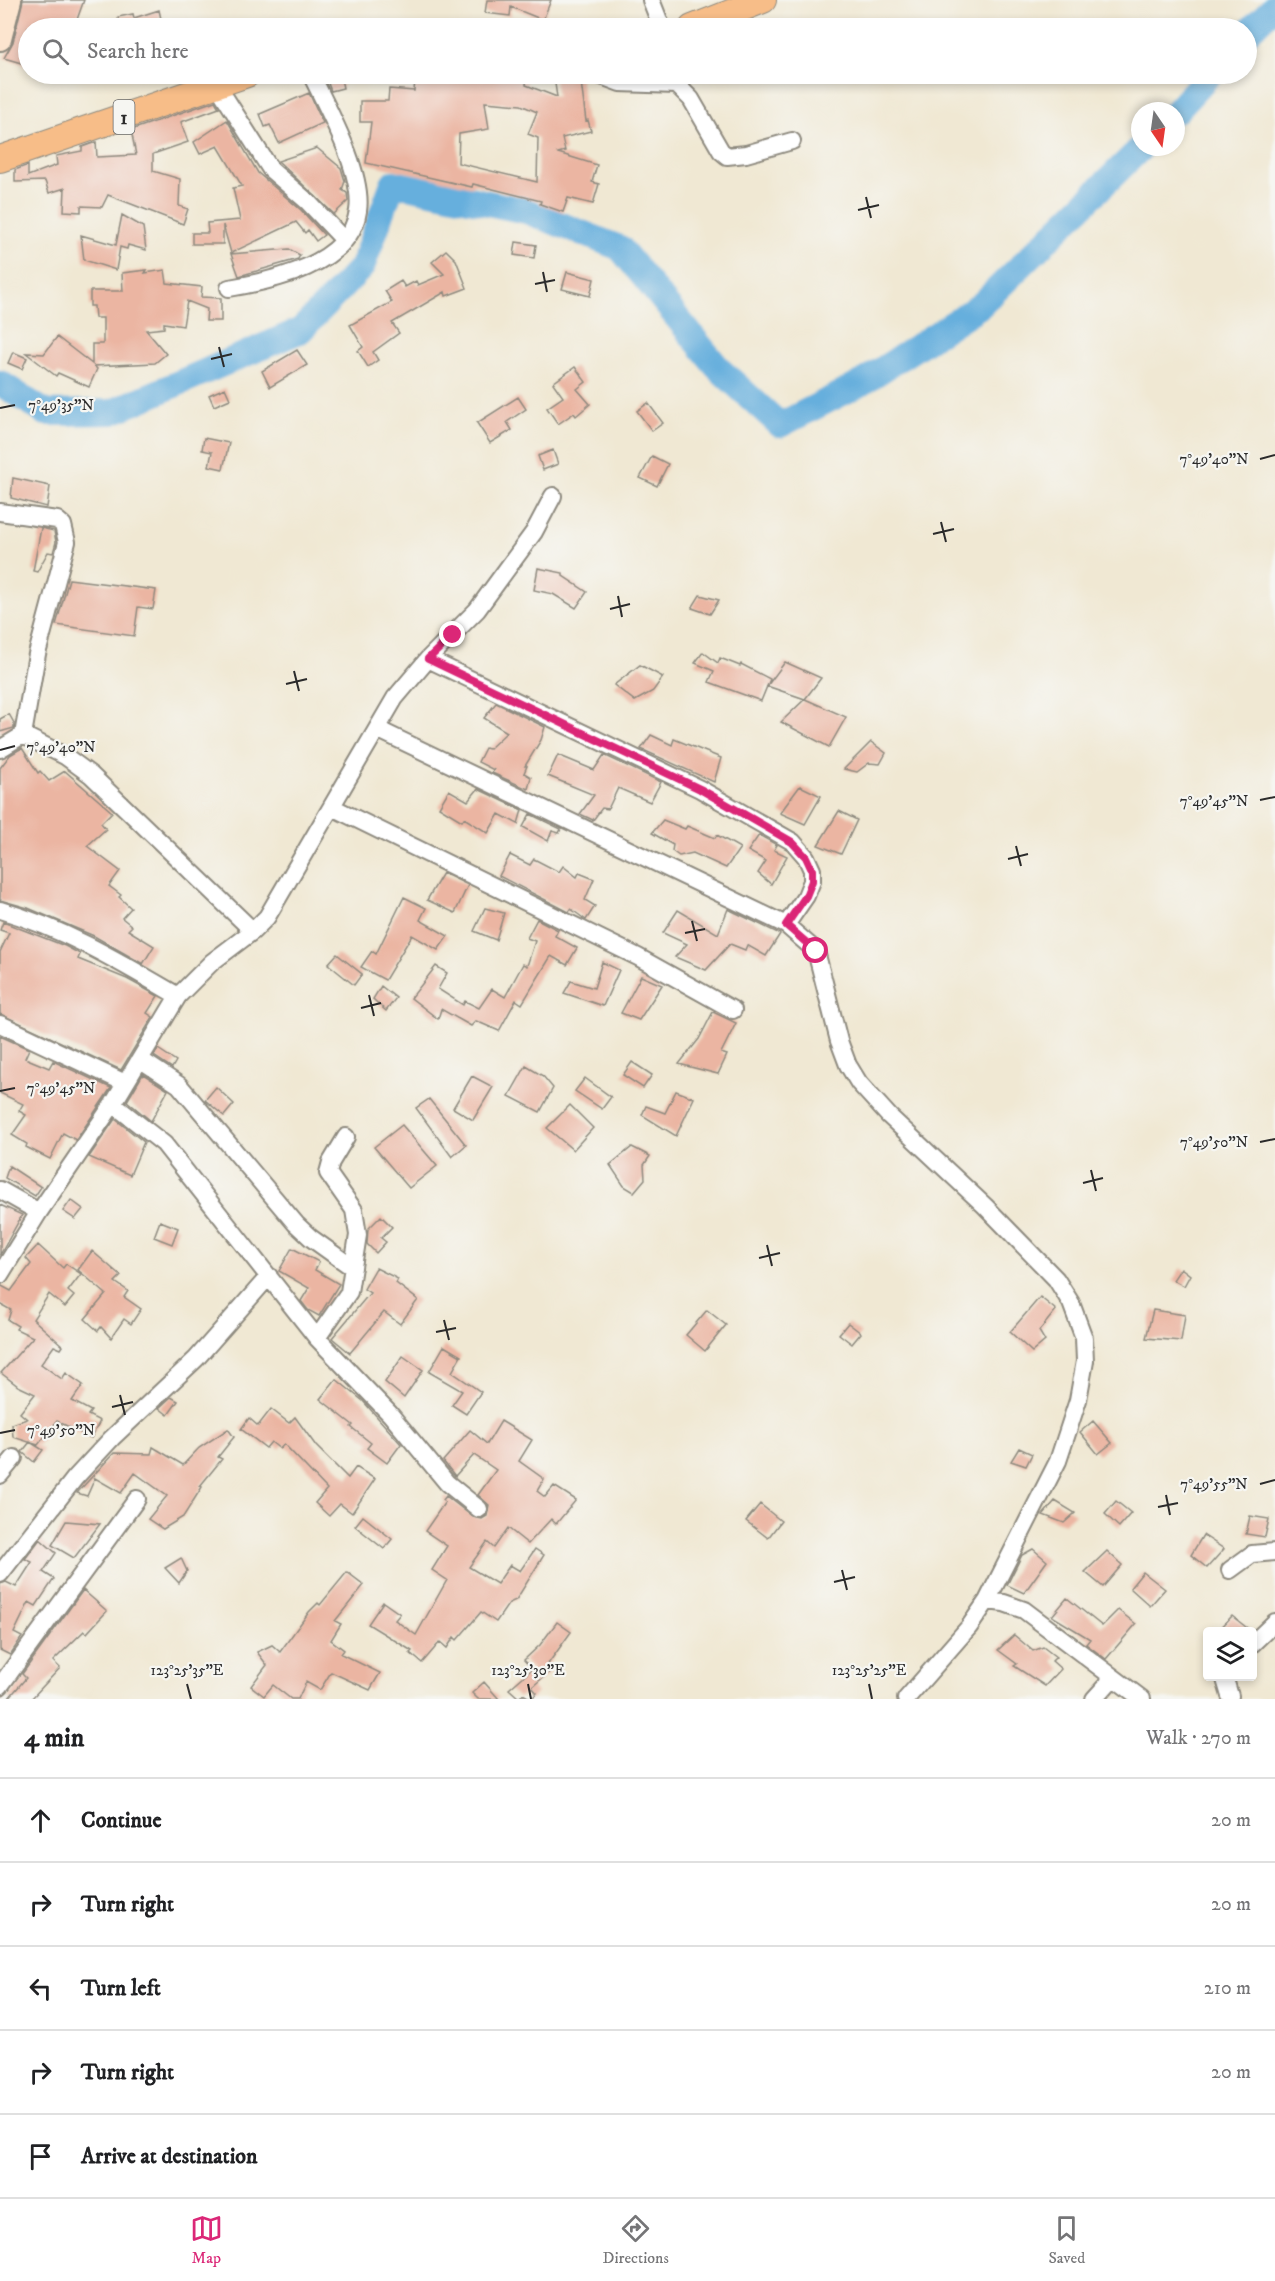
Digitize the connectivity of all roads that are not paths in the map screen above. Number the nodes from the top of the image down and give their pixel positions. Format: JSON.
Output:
{"nodes":[{"id":1,"x":10,"y":0,"type":"edge"},
{"id":2,"x":651,"y":0,"type":"edge"},
{"id":3,"x":763,"y":0,"type":"edge"},
{"id":4,"x":658,"y":18,"type":"edge"},
{"id":5,"x":717,"y":18,"type":"edge"},
{"id":6,"x":0,"y":39,"type":"edge"},
{"id":7,"x":198,"y":84,"type":"edge"},
{"id":8,"x":201,"y":84,"type":"edge"},
{"id":9,"x":215,"y":84,"type":"edge"},
{"id":10,"x":316,"y":84,"type":"edge"},
{"id":11,"x":648,"y":84,"type":"edge"},
{"id":12,"x":0,"y":141,"type":"edge"},
{"id":13,"x":792,"y":141,"type":"dead end"},
{"id":14,"x":0,"y":159,"type":"edge"},
{"id":15,"x":344,"y":240,"type":"junction"},
{"id":16,"x":229,"y":288,"type":"dead end"},
{"id":17,"x":553,"y":496,"type":"dead end"},
{"id":18,"x":0,"y":512,"type":"edge"},
{"id":19,"x":428,"y":659,"type":"junction"},
{"id":20,"x":377,"y":729,"type":"junction"},
{"id":21,"x":23,"y":735,"type":"junction"},
{"id":22,"x":0,"y":749,"type":"edge"},
{"id":23,"x":332,"y":807,"type":"junction"},
{"id":24,"x":0,"y":910,"type":"edge"},
{"id":25,"x":786,"y":925,"type":"junction"},
{"id":26,"x":253,"y":931,"type":"junction"},
{"id":27,"x":178,"y":996,"type":"junction"},
{"id":28,"x":733,"y":1010,"type":"dead end"},
{"id":29,"x":0,"y":1024,"type":"edge"},
{"id":30,"x":141,"y":1060,"type":"junction"},
{"id":31,"x":125,"y":1083,"type":"junction"},
{"id":32,"x":113,"y":1104,"type":"junction"},
{"id":33,"x":346,"y":1137,"type":"dead end"},
{"id":34,"x":0,"y":1190,"type":"edge"},
{"id":35,"x":39,"y":1212,"type":"junction"},
{"id":36,"x":353,"y":1268,"type":"junction"},
{"id":37,"x":0,"y":1275,"type":"edge"},
{"id":38,"x":269,"y":1276,"type":"junction"},
{"id":39,"x":317,"y":1338,"type":"junction"},
{"id":40,"x":14,"y":1458,"type":"dead end"},
{"id":41,"x":0,"y":1475,"type":"edge"},
{"id":42,"x":137,"y":1499,"type":"dead end"},
{"id":43,"x":479,"y":1509,"type":"dead end"},
{"id":44,"x":1275,"y":1552,"type":"edge"},
{"id":45,"x":1230,"y":1570,"type":"dead end"},
{"id":46,"x":0,"y":1574,"type":"edge"},
{"id":47,"x":987,"y":1601,"type":"junction"},
{"id":48,"x":1275,"y":1622,"type":"edge"},
{"id":49,"x":1257,"y":1639,"type":"edge"},
{"id":50,"x":1113,"y":1678,"type":"junction"},
{"id":51,"x":1225,"y":1681,"type":"edge"},
{"id":52,"x":0,"y":1688,"type":"edge"},
{"id":53,"x":4,"y":1698,"type":"edge"},
{"id":54,"x":1227,"y":1698,"type":"edge"},
{"id":55,"x":906,"y":1699,"type":"edge"},
{"id":56,"x":1094,"y":1699,"type":"edge"},
{"id":57,"x":1142,"y":1699,"type":"edge"}],
"edges":[{"from":1,"to":6,"type":"main road"},
{"from":2,"to":4,"type":"street"},
{"from":3,"to":5,"type":"main road"},
{"from":7,"to":12,"type":"main road","number":"1"},
{"from":8,"to":14,"type":"main road","number":"1"},
{"from":9,"to":15,"type":"street"},
{"from":10,"to":15,"type":"street"},
{"from":11,"to":13,"type":"street"},
{"from":15,"to":16,"type":"street"},
{"from":17,"to":19,"type":"street"},
{"from":18,"to":21,"type":"street"},
{"from":19,"to":20,"type":"street"},
{"from":19,"to":25,"type":"street"},
{"from":20,"to":23,"type":"street"},
{"from":20,"to":25,"type":"street"},
{"from":21,"to":22,"type":"street"},
{"from":21,"to":26,"type":"street"},
{"from":23,"to":26,"type":"street"},
{"from":23,"to":28,"type":"street"},
{"from":24,"to":27,"type":"street"},
{"from":25,"to":47,"type":"street"},
{"from":26,"to":27,"type":"street"},
{"from":27,"to":30,"type":"street"},
{"from":29,"to":31,"type":"street"},
{"from":30,"to":31,"type":"street"},
{"from":30,"to":36,"type":"street"},
{"from":31,"to":32,"type":"street"},
{"from":32,"to":35,"type":"street"},
{"from":32,"to":38,"type":"street"},
{"from":33,"to":36,"type":"street"},
{"from":34,"to":35,"type":"street"},
{"from":35,"to":37,"type":"street"},
{"from":36,"to":39,"type":"street"},
{"from":38,"to":39,"type":"street"},
{"from":38,"to":46,"type":"street"},
{"from":39,"to":43,"type":"street"},
{"from":40,"to":41,"type":"street"},
{"from":42,"to":52,"type":"street"},
{"from":44,"to":45,"type":"street"},
{"from":47,"to":50,"type":"street"},
{"from":47,"to":55,"type":"street"},
{"from":48,"to":49,"type":"street"},
{"from":50,"to":56,"type":"street"},
{"from":50,"to":57,"type":"street"},
{"from":51,"to":54,"type":"street"},
{"from":52,"to":53,"type":"street"}]}
